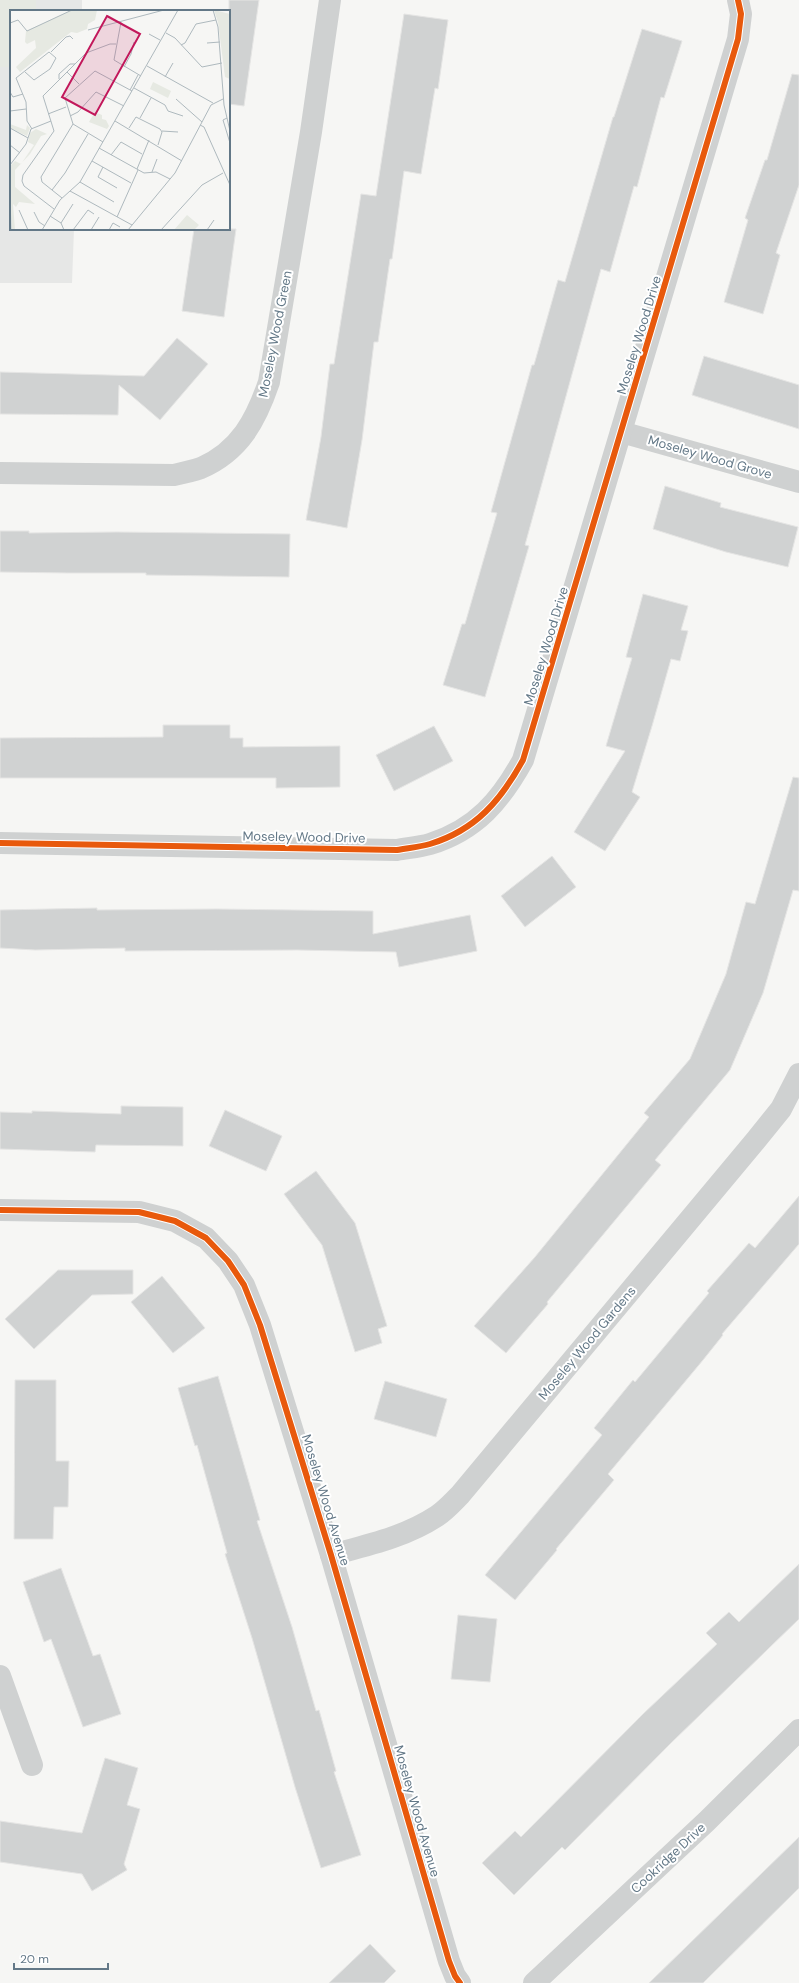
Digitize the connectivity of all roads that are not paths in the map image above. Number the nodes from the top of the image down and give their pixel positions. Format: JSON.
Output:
{"nodes":[{"id":1,"x":330,"y":0,"type":"edge"},
{"id":2,"x":738,"y":0,"type":"edge"},
{"id":3,"x":621,"y":432,"type":"junction"},
{"id":4,"x":0,"y":473,"type":"edge"},
{"id":5,"x":799,"y":482,"type":"edge"},
{"id":6,"x":0,"y":843,"type":"edge"},
{"id":7,"x":799,"y":1074,"type":"edge"},
{"id":8,"x":0,"y":1210,"type":"edge"},
{"id":9,"x":331,"y":1555,"type":"junction"},
{"id":10,"x":0,"y":1676,"type":"edge"},
{"id":11,"x":799,"y":1730,"type":"edge"},
{"id":12,"x":32,"y":1765,"type":"dead end"},
{"id":13,"x":460,"y":1983,"type":"edge"},
{"id":14,"x":534,"y":1983,"type":"edge"}],
"edges":[{"from":1,"to":4,"type":"street","name":"Moseley Wood Green"},
{"from":2,"to":3,"type":"street","name":"Moseley Wood Drive"},
{"from":3,"to":5,"type":"street","name":"Moseley Wood Grove"},
{"from":3,"to":6,"type":"street","name":"Moseley Wood Drive"},
{"from":7,"to":9,"type":"street","name":"Moseley Wood Gardens"},
{"from":8,"to":9,"type":"street","name":"Moseley Wood Avenue"},
{"from":9,"to":13,"type":"street","name":"Moseley Wood Avenue"},
{"from":10,"to":12,"type":"street"},
{"from":11,"to":14,"type":"street","name":"Cookridge Drive"}]}
